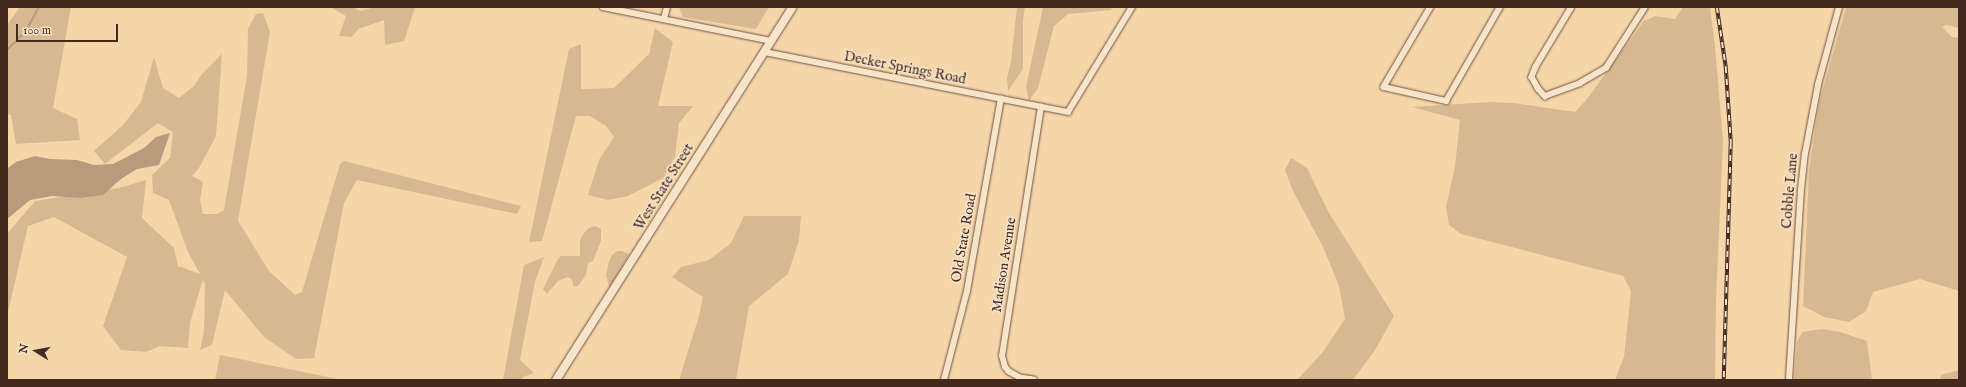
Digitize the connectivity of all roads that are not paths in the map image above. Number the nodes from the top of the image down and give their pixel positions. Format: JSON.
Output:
{"nodes":[{"id":1,"x":603,"y":7,"type":"edge"},
{"id":2,"x":667,"y":7,"type":"edge"},
{"id":3,"x":793,"y":7,"type":"edge"},
{"id":4,"x":1132,"y":7,"type":"edge"},
{"id":5,"x":1431,"y":7,"type":"edge"},
{"id":6,"x":1500,"y":7,"type":"edge"},
{"id":7,"x":1572,"y":7,"type":"edge"},
{"id":8,"x":1645,"y":7,"type":"edge"},
{"id":9,"x":1840,"y":7,"type":"edge"},
{"id":10,"x":620,"y":9,"type":"edge"},
{"id":11,"x":664,"y":19,"type":"junction"},
{"id":12,"x":772,"y":41,"type":"junction"},
{"id":13,"x":765,"y":52,"type":"junction"},
{"id":14,"x":1001,"y":99,"type":"junction"},
{"id":15,"x":1041,"y":107,"type":"junction"},
{"id":16,"x":556,"y":380,"type":"edge"},
{"id":17,"x":944,"y":380,"type":"edge"},
{"id":18,"x":1034,"y":380,"type":"edge"},
{"id":19,"x":1789,"y":380,"type":"edge"}],
"edges":[{"from":1,"to":10,"type":"street"},
{"from":2,"to":11,"type":"street"},
{"from":3,"to":12,"type":"street","name":"West State Street"},
{"from":4,"to":15,"type":"street","name":"Decker Springs Road"},
{"from":5,"to":6,"type":"street"},
{"from":7,"to":8,"type":"street"},
{"from":9,"to":19,"type":"street","name":"Cobble Lane"},
{"from":10,"to":11,"type":"street"},
{"from":11,"to":12,"type":"street"},
{"from":12,"to":13,"type":"street","name":"West State Street"},
{"from":13,"to":14,"type":"street","name":"Decker Springs Road"},
{"from":13,"to":16,"type":"street","name":"West State Street"},
{"from":14,"to":15,"type":"street","name":"Decker Springs Road"},
{"from":14,"to":17,"type":"street","name":"Old State Road"},
{"from":15,"to":18,"type":"street","name":"Madison Avenue"}]}
